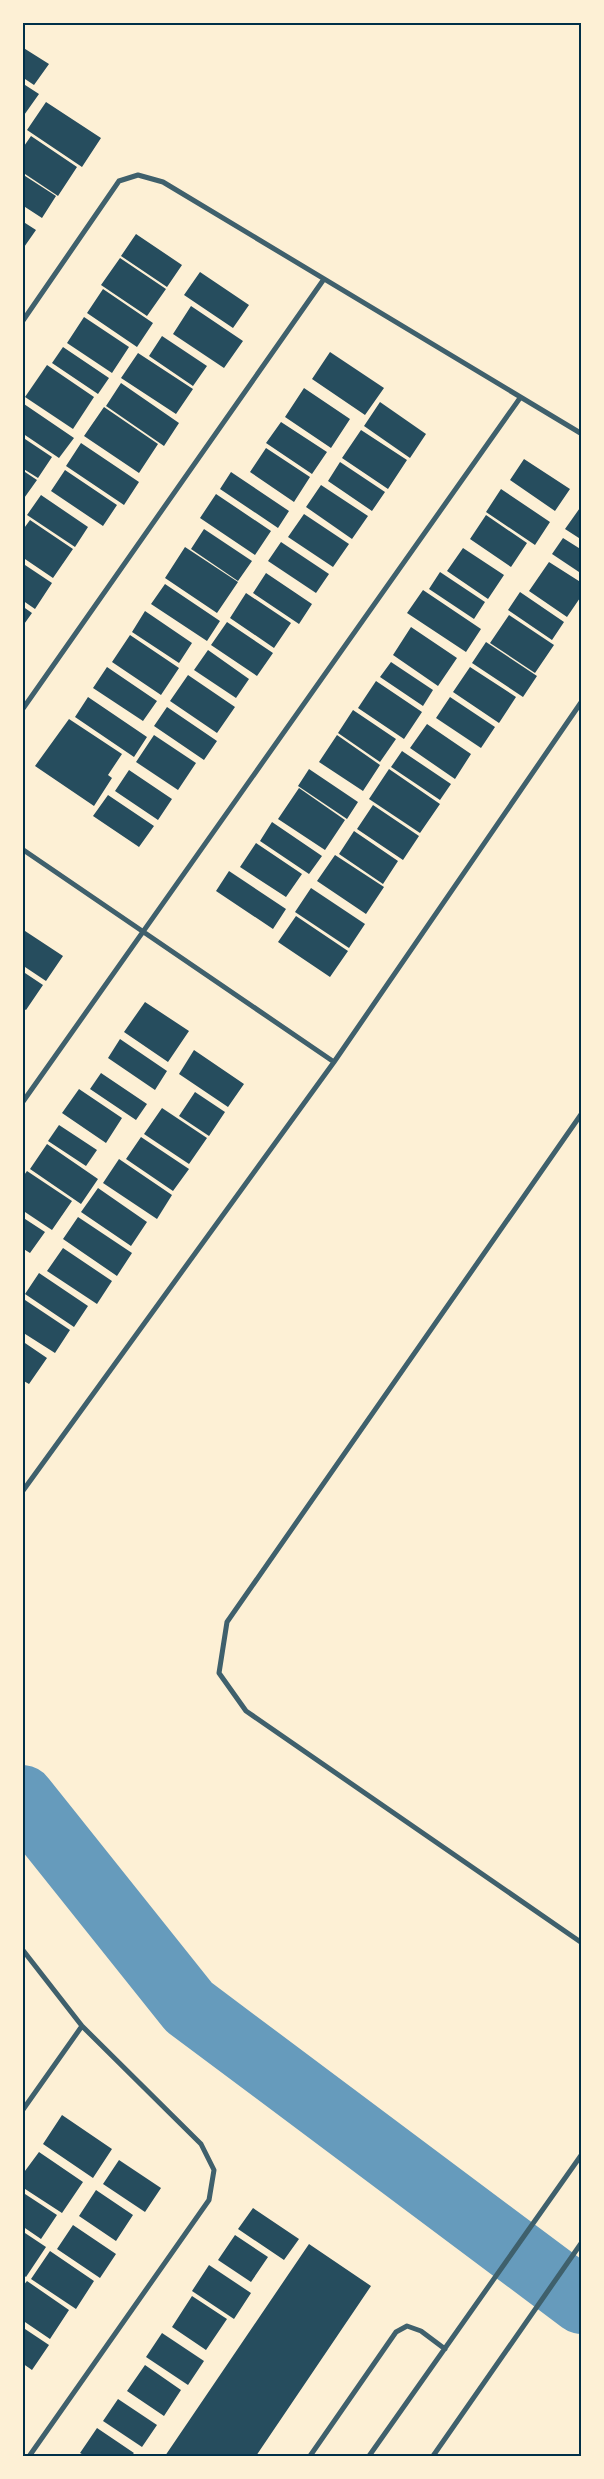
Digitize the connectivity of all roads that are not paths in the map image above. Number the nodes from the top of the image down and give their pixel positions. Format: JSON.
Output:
{"nodes":[{"id":1,"x":324,"y":279,"type":"junction"},
{"id":2,"x":22,"y":322,"type":"edge"},
{"id":3,"x":520,"y":398,"type":"junction"},
{"id":4,"x":582,"y":434,"type":"edge"},
{"id":5,"x":582,"y":701,"type":"edge"},
{"id":6,"x":22,"y":710,"type":"edge"},
{"id":7,"x":22,"y":849,"type":"edge"},
{"id":8,"x":143,"y":931,"type":"junction"},
{"id":9,"x":334,"y":1062,"type":"junction"},
{"id":10,"x":22,"y":1103,"type":"edge"},
{"id":11,"x":582,"y":1113,"type":"edge"},
{"id":12,"x":22,"y":1492,"type":"edge"},
{"id":13,"x":582,"y":1943,"type":"edge"},
{"id":14,"x":22,"y":1949,"type":"edge"},
{"id":15,"x":82,"y":2026,"type":"junction"},
{"id":16,"x":22,"y":2111,"type":"edge"},
{"id":17,"x":582,"y":2154,"type":"edge"},
{"id":18,"x":582,"y":2242,"type":"edge"},
{"id":19,"x":445,"y":2349,"type":"junction"},
{"id":20,"x":30,"y":2454,"type":"dead end"},
{"id":21,"x":310,"y":2456,"type":"edge"},
{"id":22,"x":369,"y":2456,"type":"edge"},
{"id":23,"x":433,"y":2456,"type":"edge"}],
"edges":[{"from":1,"to":2,"type":"street"},
{"from":1,"to":3,"type":"street"},
{"from":1,"to":6,"type":"street"},
{"from":3,"to":4,"type":"street"},
{"from":3,"to":8,"type":"street"},
{"from":5,"to":9,"type":"street"},
{"from":7,"to":8,"type":"street"},
{"from":8,"to":9,"type":"street"},
{"from":8,"to":10,"type":"street"},
{"from":9,"to":12,"type":"street"},
{"from":11,"to":13,"type":"street"},
{"from":14,"to":15,"type":"street"},
{"from":15,"to":16,"type":"street"},
{"from":15,"to":20,"type":"street"},
{"from":17,"to":19,"type":"street"},
{"from":18,"to":23,"type":"street"},
{"from":19,"to":21,"type":"street"},
{"from":19,"to":22,"type":"street"}]}
